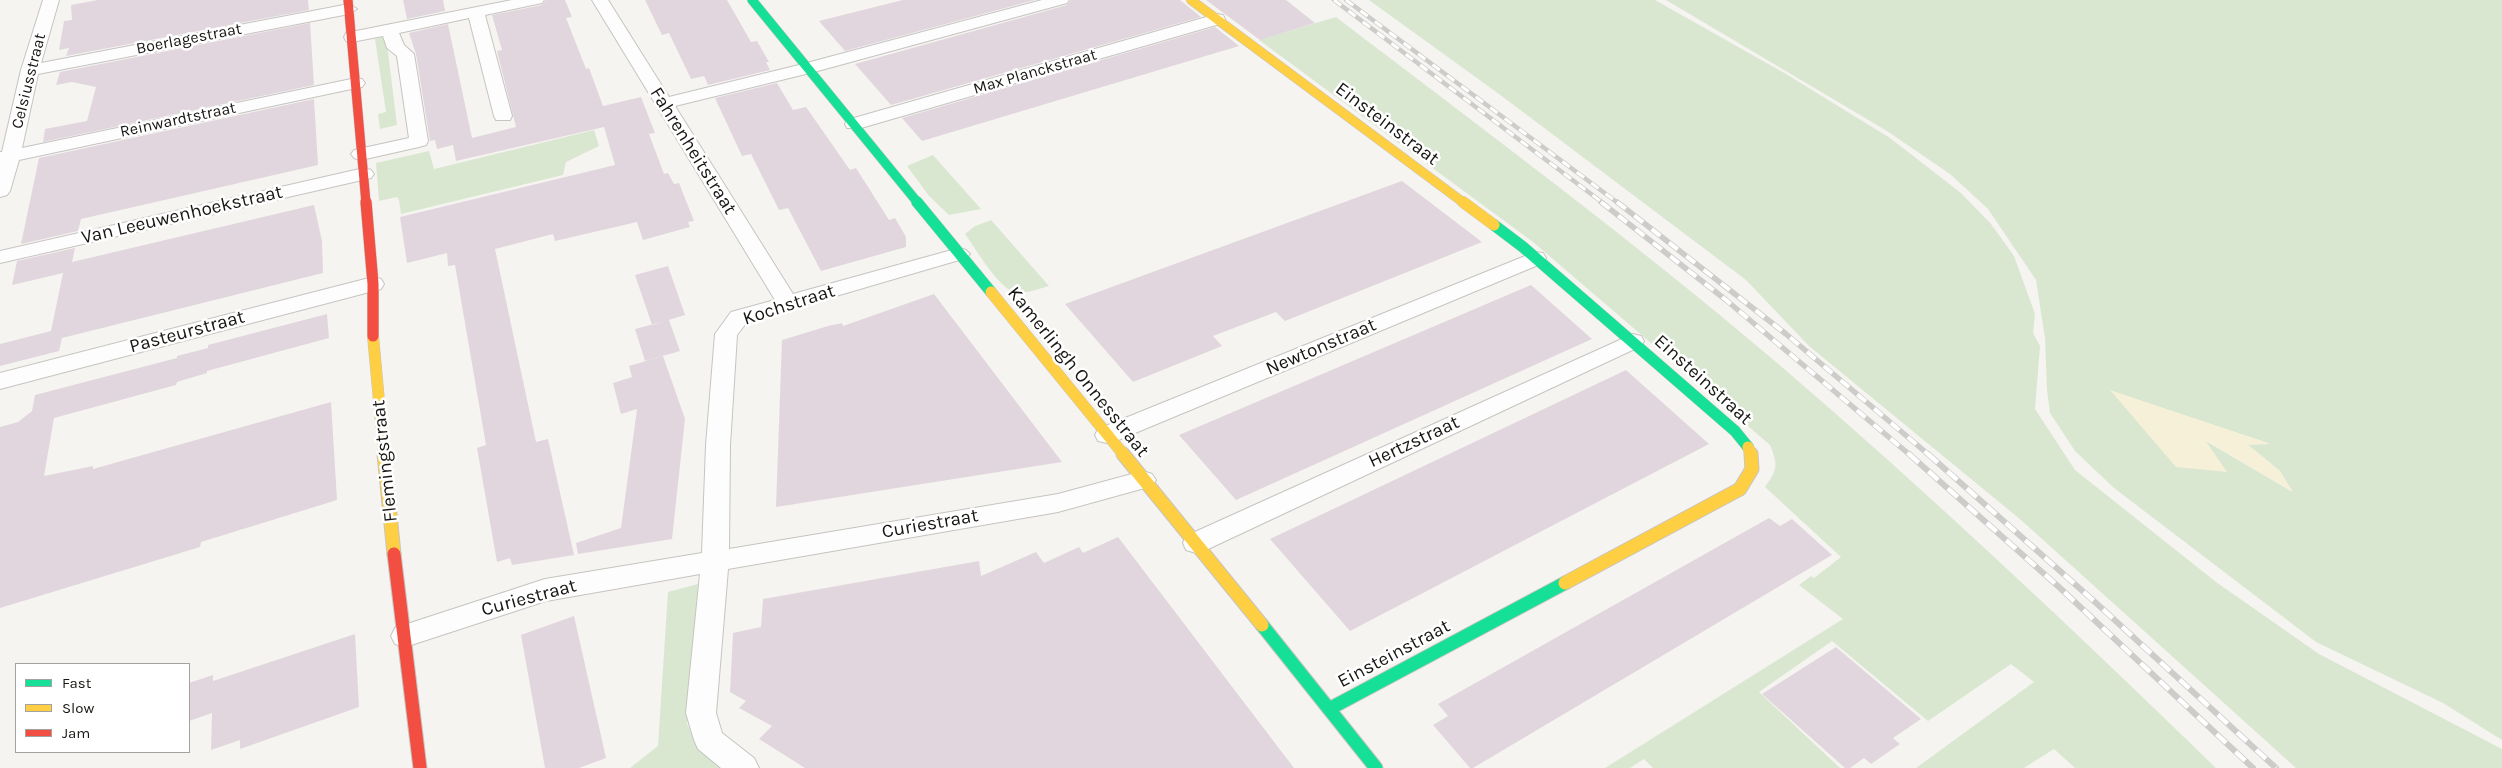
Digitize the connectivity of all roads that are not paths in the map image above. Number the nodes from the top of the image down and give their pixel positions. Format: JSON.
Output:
{"nodes":[{"id":1,"x":51,"y":0,"type":"edge"},
{"id":2,"x":536,"y":0,"type":"edge"},
{"id":3,"x":600,"y":0,"type":"edge"},
{"id":4,"x":752,"y":0,"type":"edge"},
{"id":5,"x":1061,"y":0,"type":"edge"},
{"id":6,"x":1191,"y":0,"type":"edge"},
{"id":7,"x":348,"y":4,"type":"edge"},
{"id":8,"x":476,"y":13,"type":"junction"},
{"id":9,"x":1216,"y":19,"type":"junction"},
{"id":10,"x":390,"y":30,"type":"junction"},
{"id":11,"x":352,"y":37,"type":"junction"},
{"id":12,"x":808,"y":68,"type":"junction"},
{"id":13,"x":30,"y":70,"type":"junction"},
{"id":14,"x":356,"y":84,"type":"junction"},
{"id":15,"x":666,"y":103,"type":"junction"},
{"id":16,"x":503,"y":116,"type":"dead end"},
{"id":17,"x":854,"y":124,"type":"junction"},
{"id":18,"x":6,"y":156,"type":"edge"},
{"id":19,"x":363,"y":164,"type":"junction"},
{"id":20,"x":0,"y":191,"type":"edge"},
{"id":21,"x":959,"y":254,"type":"junction"},
{"id":22,"x":0,"y":257,"type":"edge"},
{"id":23,"x":1535,"y":258,"type":"junction"},
{"id":24,"x":373,"y":284,"type":"junction"},
{"id":25,"x":787,"y":302,"type":"junction"},
{"id":26,"x":1633,"y":341,"type":"junction"},
{"id":27,"x":0,"y":381,"type":"edge"},
{"id":28,"x":1107,"y":435,"type":"junction"},
{"id":29,"x":1143,"y":480,"type":"junction"},
{"id":30,"x":1196,"y":543,"type":"junction"},
{"id":31,"x":715,"y":560,"type":"junction"},
{"id":32,"x":405,"y":636,"type":"junction"},
{"id":33,"x":1329,"y":709,"type":"junction"},
{"id":34,"x":420,"y":768,"type":"edge"},
{"id":35,"x":743,"y":768,"type":"edge"},
{"id":36,"x":1376,"y":768,"type":"edge"}],
"edges":[{"from":1,"to":13,"type":"street","name":"Celsiusstraat"},
{"from":2,"to":8,"type":"street"},
{"from":3,"to":15,"type":"street","name":"Fahrenheitstraat"},
{"from":4,"to":12,"type":"street","name":"Kamerlingh Onnesstraat"},
{"from":5,"to":12,"type":"street"},
{"from":6,"to":9,"type":"street"},
{"from":7,"to":11,"type":"street","name":"Flemingstraat"},
{"from":7,"to":13,"type":"street","name":"Boerlagestraat"},
{"from":8,"to":10,"type":"street"},
{"from":8,"to":16,"type":"street"},
{"from":9,"to":17,"type":"street","name":"Max Planckstraat"},
{"from":9,"to":23,"type":"street","name":"Einsteinstraat"},
{"from":10,"to":11,"type":"street"},
{"from":10,"to":19,"type":"street"},
{"from":11,"to":14,"type":"street","name":"Flemingstraat"},
{"from":12,"to":15,"type":"street"},
{"from":12,"to":17,"type":"street","name":"Kamerlingh Onnesstraat"},
{"from":13,"to":18,"type":"street","name":"Celsiusstraat"},
{"from":14,"to":18,"type":"street","name":"Reinwardtstraat"},
{"from":14,"to":19,"type":"street","name":"Flemingstraat"},
{"from":15,"to":25,"type":"street","name":"Fahrenheitstraat"},
{"from":17,"to":21,"type":"street","name":"Kamerlingh Onnesstraat"},
{"from":18,"to":20,"type":"street","name":"Celsiusstraat"},
{"from":19,"to":22,"type":"street","name":"Van Leeuwenhoekstraat"},
{"from":19,"to":24,"type":"street","name":"Flemingstraat"},
{"from":21,"to":25,"type":"street","name":"Kochstraat"},
{"from":21,"to":28,"type":"street","name":"Kamerlingh Onnesstraat"},
{"from":23,"to":26,"type":"street","name":"Einsteinstraat"},
{"from":23,"to":28,"type":"street","name":"Newtonstraat"},
{"from":24,"to":27,"type":"street","name":"Pasteurstraat"},
{"from":24,"to":32,"type":"street","name":"Flemingstraat"},
{"from":25,"to":31,"type":"street","name":"Kochstraat"},
{"from":26,"to":30,"type":"street","name":"Hertzstraat"},
{"from":26,"to":33,"type":"street","name":"Einsteinstraat"},
{"from":28,"to":29,"type":"street","name":"Kamerlingh Onnesstraat"},
{"from":29,"to":30,"type":"street","name":"Kamerlingh Onnesstraat"},
{"from":29,"to":31,"type":"street","name":"Curiestraat"},
{"from":30,"to":33,"type":"street","name":"Kamerlingh Onnesstraat"},
{"from":31,"to":32,"type":"street","name":"Curiestraat"},
{"from":31,"to":35,"type":"street"},
{"from":32,"to":34,"type":"street","name":"Flemingstraat"},
{"from":33,"to":36,"type":"street","name":"Kamerlingh Onnesstraat"}]}
